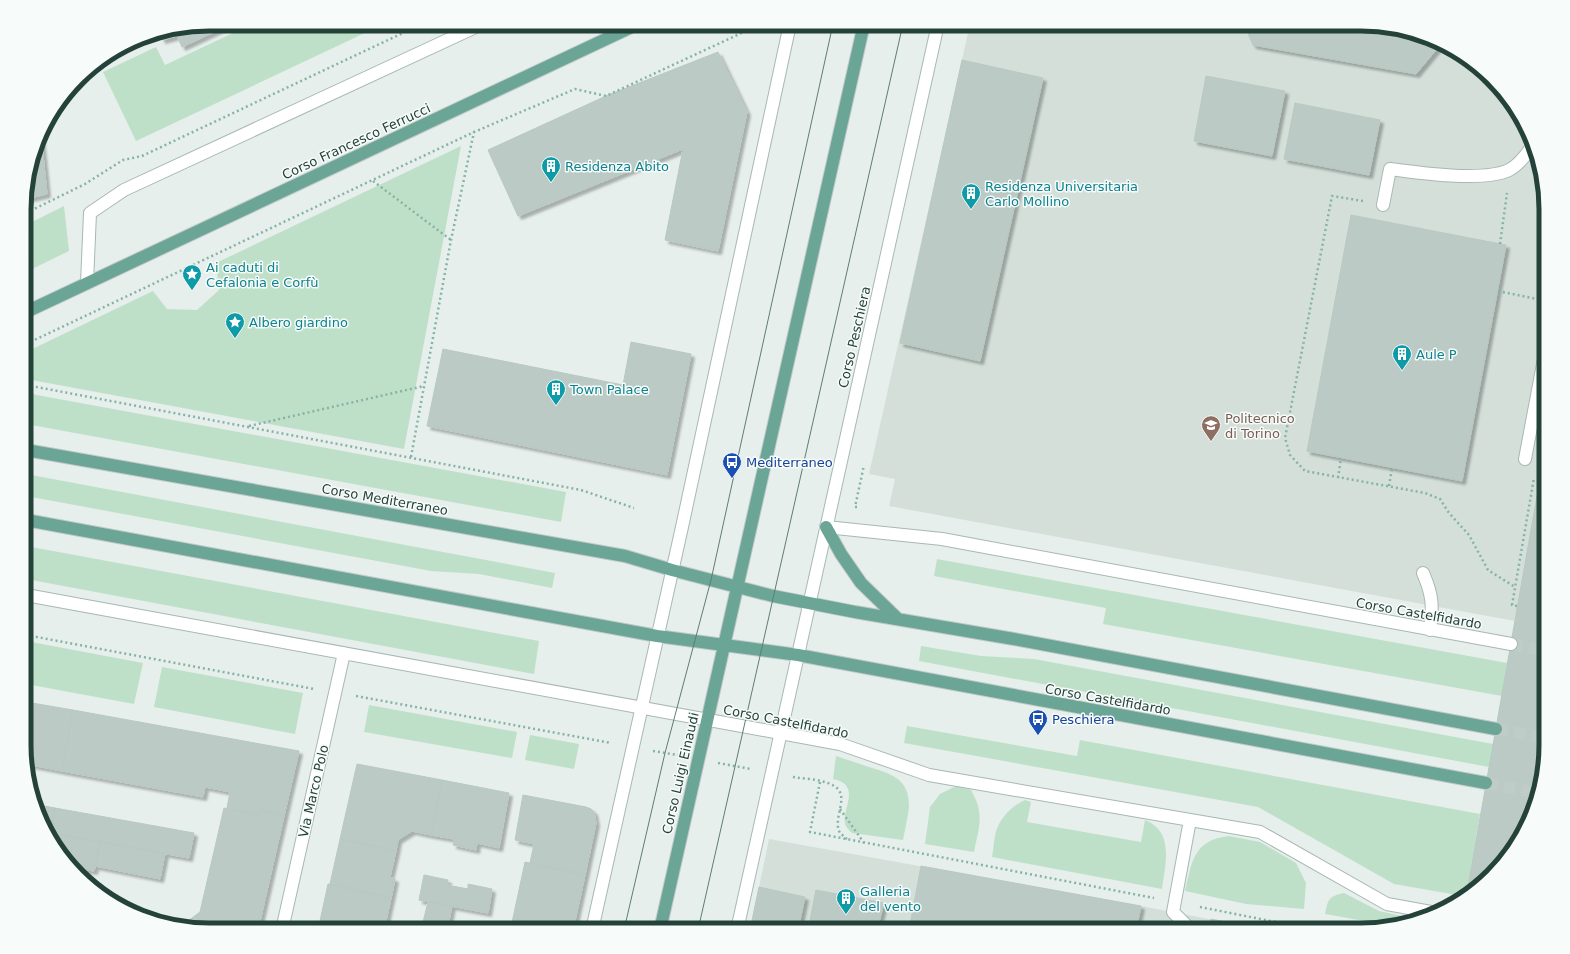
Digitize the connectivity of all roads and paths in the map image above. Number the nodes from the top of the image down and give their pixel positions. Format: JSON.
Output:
{"nodes":[{"id":1,"x":407,"y":31,"type":"edge"},
{"id":2,"x":467,"y":31,"type":"edge"},
{"id":3,"x":623,"y":31,"type":"edge"},
{"id":4,"x":747,"y":31,"type":"edge"},
{"id":5,"x":788,"y":31,"type":"edge"},
{"id":6,"x":862,"y":31,"type":"edge"},
{"id":7,"x":936,"y":31,"type":"edge"},
{"id":8,"x":474,"y":132,"type":"junction"},
{"id":9,"x":1529,"y":150,"type":"edge"},
{"id":10,"x":1511,"y":169,"type":"junction"},
{"id":11,"x":373,"y":181,"type":"junction"},
{"id":12,"x":1383,"y":205,"type":"joint"},
{"id":13,"x":31,"y":211,"type":"edge"},
{"id":14,"x":451,"y":240,"type":"junction"},
{"id":15,"x":1500,"y":244,"type":"dead end"},
{"id":16,"x":87,"y":283,"type":"junction"},
{"id":17,"x":1498,"y":291,"type":"dead end"},
{"id":18,"x":1539,"y":299,"type":"edge"},
{"id":19,"x":31,"y":310,"type":"edge"},
{"id":20,"x":31,"y":342,"type":"edge"},
{"id":21,"x":1539,"y":385,"type":"edge"},
{"id":22,"x":31,"y":386,"type":"edge"},
{"id":23,"x":424,"y":386,"type":"junction"},
{"id":24,"x":248,"y":426,"type":"junction"},
{"id":25,"x":31,"y":451,"type":"edge"},
{"id":26,"x":411,"y":457,"type":"junction"},
{"id":27,"x":1341,"y":458,"type":"dead end"},
{"id":28,"x":1525,"y":459,"type":"dead end"},
{"id":29,"x":1392,"y":468,"type":"dead end"},
{"id":30,"x":1535,"y":474,"type":"dead end"},
{"id":31,"x":1338,"y":478,"type":"junction"},
{"id":32,"x":1389,"y":486,"type":"junction"},
{"id":33,"x":634,"y":508,"type":"dead end"},
{"id":34,"x":31,"y":521,"type":"edge"},
{"id":35,"x":826,"y":527,"type":"junction"},
{"id":36,"x":672,"y":570,"type":"junction"},
{"id":37,"x":1423,"y":573,"type":"dead end"},
{"id":38,"x":737,"y":587,"type":"junction"},
{"id":39,"x":1515,"y":587,"type":"junction"},
{"id":40,"x":31,"y":596,"type":"edge"},
{"id":41,"x":810,"y":603,"type":"junction"},
{"id":42,"x":1517,"y":606,"type":"dead end"},
{"id":43,"x":898,"y":619,"type":"junction"},
{"id":44,"x":1430,"y":630,"type":"junction"},
{"id":45,"x":31,"y":636,"type":"edge"},
{"id":46,"x":657,"y":636,"type":"junction"},
{"id":47,"x":1511,"y":644,"type":"tunnel mouth"},
{"id":48,"x":724,"y":645,"type":"junction"},
{"id":49,"x":344,"y":653,"type":"junction"},
{"id":50,"x":798,"y":656,"type":"junction"},
{"id":51,"x":335,"y":693,"type":"junction"},
{"id":52,"x":642,"y":709,"type":"junction"},
{"id":53,"x":707,"y":720,"type":"junction"},
{"id":54,"x":1496,"y":729,"type":"tunnel mouth"},
{"id":55,"x":781,"y":734,"type":"junction"},
{"id":56,"x":590,"y":739,"type":"dead end"},
{"id":57,"x":1486,"y":783,"type":"tunnel mouth"},
{"id":58,"x":840,"y":809,"type":"junction"},
{"id":59,"x":1190,"y":820,"type":"junction"},
{"id":60,"x":847,"y":839,"type":"junction"},
{"id":61,"x":864,"y":843,"type":"junction"},
{"id":62,"x":1175,"y":902,"type":"junction"},
{"id":63,"x":1425,"y":911,"type":"edge"},
{"id":64,"x":284,"y":923,"type":"edge"},
{"id":65,"x":594,"y":923,"type":"edge"},
{"id":66,"x":662,"y":923,"type":"edge"},
{"id":67,"x":739,"y":923,"type":"edge"},
{"id":68,"x":1184,"y":923,"type":"edge"},
{"id":69,"x":1281,"y":923,"type":"edge"}],
"edges":[{"from":1,"to":13,"type":"path"},
{"from":2,"to":16,"type":"street"},
{"from":3,"to":16,"type":"main road","name":"Corso Francesco Ferrucci"},
{"from":4,"to":8,"type":"path"},
{"from":5,"to":36,"type":"street"},
{"from":6,"to":38,"type":"main road"},
{"from":7,"to":35,"type":"street","name":"Corso Peschiera"},
{"from":8,"to":11,"type":"path"},
{"from":8,"to":14,"type":"path"},
{"from":9,"to":10,"type":"street"},
{"from":10,"to":12,"type":"street"},
{"from":10,"to":15,"type":"path"},
{"from":11,"to":14,"type":"path"},
{"from":11,"to":20,"type":"path"},
{"from":12,"to":31,"type":"path"},
{"from":14,"to":23,"type":"path"},
{"from":16,"to":19,"type":"main road","name":"Corso Francesco Ferrucci"},
{"from":17,"to":18,"type":"path"},
{"from":21,"to":28,"type":"street"},
{"from":22,"to":24,"type":"path"},
{"from":23,"to":24,"type":"path"},
{"from":23,"to":26,"type":"path"},
{"from":24,"to":26,"type":"path"},
{"from":25,"to":36,"type":"main road","name":"Corso Mediterraneo"},
{"from":26,"to":33,"type":"path"},
{"from":27,"to":31,"type":"path"},
{"from":29,"to":32,"type":"path"},
{"from":30,"to":39,"type":"path"},
{"from":31,"to":32,"type":"path"},
{"from":32,"to":39,"type":"path"},
{"from":34,"to":46,"type":"main road"},
{"from":35,"to":41,"type":"street","name":"Corso Peschiera"},
{"from":35,"to":43,"type":"main road"},
{"from":35,"to":44,"type":"street","name":"Corso Castelfidardo"},
{"from":36,"to":38,"type":"main road","name":"Corso Mediterraneo"},
{"from":36,"to":46,"type":"street"},
{"from":37,"to":44,"type":"street"},
{"from":38,"to":41,"type":"main road"},
{"from":38,"to":48,"type":"main road","name":"Corso Luigi Einaudi"},
{"from":39,"to":42,"type":"path"},
{"from":40,"to":49,"type":"street"},
{"from":41,"to":43,"type":"main road"},
{"from":41,"to":50,"type":"street","name":"Corso Peschiera"},
{"from":43,"to":54,"type":"main road"},
{"from":44,"to":47,"type":"street","name":"Corso Castelfidardo"},
{"from":45,"to":51,"type":"path"},
{"from":46,"to":48,"type":"main road"},
{"from":46,"to":52,"type":"street"},
{"from":48,"to":50,"type":"main road","name":"Corso Castelfidardo"},
{"from":48,"to":53,"type":"main road","name":"Corso Luigi Einaudi"},
{"from":49,"to":51,"type":"street","name":"Via Marco Polo"},
{"from":49,"to":52,"type":"street"},
{"from":50,"to":55,"type":"street"},
{"from":50,"to":57,"type":"main road","name":"Corso Castelfidardo"},
{"from":51,"to":56,"type":"path"},
{"from":51,"to":64,"type":"street","name":"Via Marco Polo"},
{"from":52,"to":53,"type":"street"},
{"from":52,"to":65,"type":"street"},
{"from":53,"to":55,"type":"street","name":"Corso Castelfidardo"},
{"from":53,"to":66,"type":"main road","name":"Corso Luigi Einaudi"},
{"from":55,"to":59,"type":"street","name":"Corso Castelfidardo"},
{"from":55,"to":67,"type":"street"},
{"from":58,"to":60,"type":"path"},
{"from":58,"to":60,"type":"path"},
{"from":58,"to":61,"type":"path"},
{"from":59,"to":62,"type":"street"},
{"from":59,"to":63,"type":"street","name":"Corso Castelfidardo"},
{"from":60,"to":61,"type":"path"},
{"from":61,"to":62,"type":"path"},
{"from":62,"to":68,"type":"street"},
{"from":62,"to":69,"type":"path"}]}
